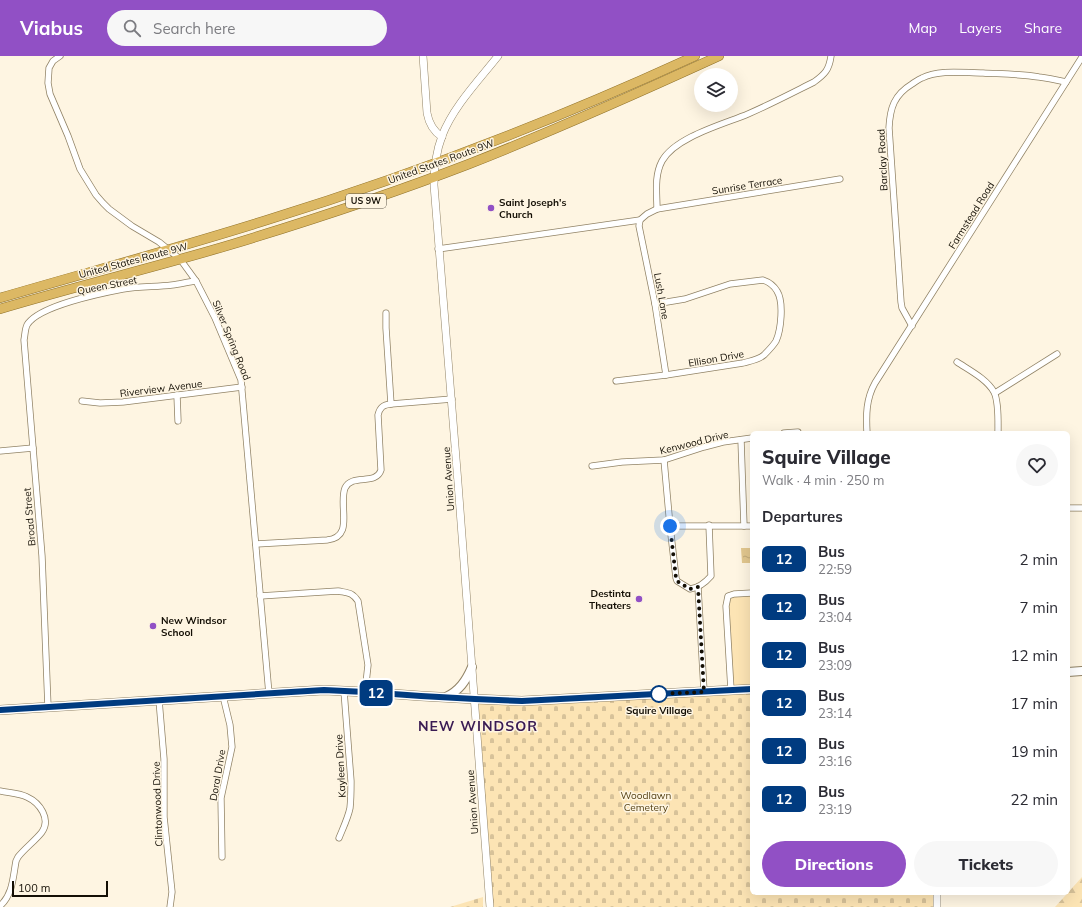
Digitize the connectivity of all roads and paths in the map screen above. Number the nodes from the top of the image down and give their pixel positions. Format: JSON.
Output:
{"nodes":[{"id":1,"x":60,"y":56,"type":"edge"},
{"id":2,"x":423,"y":56,"type":"edge"},
{"id":3,"x":498,"y":56,"type":"edge"},
{"id":4,"x":695,"y":56,"type":"edge"},
{"id":5,"x":719,"y":56,"type":"edge"},
{"id":6,"x":832,"y":56,"type":"edge"},
{"id":7,"x":1082,"y":57,"type":"edge"},
{"id":8,"x":667,"y":69,"type":"junction"},
{"id":9,"x":671,"y":78,"type":"junction"},
{"id":10,"x":1066,"y":82,"type":"junction"},
{"id":11,"x":442,"y":137,"type":"junction"},
{"id":12,"x":436,"y":162,"type":"junction"},
{"id":13,"x":434,"y":177,"type":"junction"},
{"id":14,"x":840,"y":179,"type":"dead end"},
{"id":15,"x":657,"y":209,"type":"junction"},
{"id":16,"x":640,"y":220,"type":"junction"},
{"id":17,"x":438,"y":249,"type":"junction"},
{"id":18,"x":167,"y":250,"type":"junction"},
{"id":19,"x":180,"y":259,"type":"junction"},
{"id":20,"x":196,"y":281,"type":"junction"},
{"id":21,"x":0,"y":298,"type":"edge"},
{"id":22,"x":655,"y":304,"type":"junction"},
{"id":23,"x":0,"y":309,"type":"edge"},
{"id":24,"x":386,"y":313,"type":"dead end"},
{"id":25,"x":27,"y":325,"type":"joint"},
{"id":26,"x":912,"y":326,"type":"junction"},
{"id":27,"x":1057,"y":354,"type":"dead end"},
{"id":28,"x":957,"y":362,"type":"dead end"},
{"id":29,"x":666,"y":375,"type":"junction"},
{"id":30,"x":616,"y":381,"type":"dead end"},
{"id":31,"x":242,"y":387,"type":"junction"},
{"id":32,"x":994,"y":393,"type":"junction"},
{"id":33,"x":177,"y":395,"type":"junction"},
{"id":34,"x":452,"y":399,"type":"junction"},
{"id":35,"x":82,"y":401,"type":"dead end"},
{"id":36,"x":391,"y":404,"type":"junction"},
{"id":37,"x":178,"y":421,"type":"dead end"},
{"id":38,"x":867,"y":431,"type":"edge"},
{"id":39,"x":998,"y":431,"type":"edge"},
{"id":40,"x":750,"y":438,"type":"edge"},
{"id":41,"x":741,"y":440,"type":"junction"},
{"id":42,"x":33,"y":448,"type":"junction"},
{"id":43,"x":0,"y":451,"type":"edge"},
{"id":44,"x":664,"y":460,"type":"junction"},
{"id":45,"x":592,"y":466,"type":"dead end"},
{"id":46,"x":1070,"y":508,"type":"edge"},
{"id":47,"x":1082,"y":508,"type":"edge"},
{"id":48,"x":709,"y":525,"type":"junction"},
{"id":49,"x":670,"y":526,"type":"junction"},
{"id":50,"x":744,"y":526,"type":"junction"},
{"id":51,"x":750,"y":526,"type":"edge"},
{"id":52,"x":256,"y":544,"type":"junction"},
{"id":53,"x":698,"y":587,"type":"junction"},
{"id":54,"x":750,"y":593,"type":"edge"},
{"id":55,"x":260,"y":596,"type":"junction"},
{"id":56,"x":472,"y":667,"type":"junction"},
{"id":57,"x":1082,"y":671,"type":"edge"},
{"id":58,"x":1070,"y":672,"type":"edge"},
{"id":59,"x":750,"y":689,"type":"edge"},
{"id":60,"x":731,"y":690,"type":"junction"},
{"id":61,"x":344,"y":691,"type":"junction"},
{"id":62,"x":365,"y":692,"type":"junction"},
{"id":63,"x":704,"y":692,"type":"junction"},
{"id":64,"x":269,"y":694,"type":"junction"},
{"id":65,"x":223,"y":696,"type":"junction"},
{"id":66,"x":446,"y":697,"type":"junction"},
{"id":67,"x":475,"y":699,"type":"junction"},
{"id":68,"x":159,"y":700,"type":"junction"},
{"id":69,"x":48,"y":707,"type":"junction"},
{"id":70,"x":0,"y":710,"type":"edge"},
{"id":71,"x":0,"y":791,"type":"edge"},
{"id":72,"x":339,"y":838,"type":"dead end"},
{"id":73,"x":222,"y":857,"type":"dead end"},
{"id":74,"x":936,"y":895,"type":"edge"},
{"id":75,"x":0,"y":906,"type":"edge"},
{"id":76,"x":170,"y":907,"type":"edge"},
{"id":77,"x":490,"y":907,"type":"edge"},
{"id":78,"x":937,"y":907,"type":"edge"}],
"edges":[{"from":1,"to":18,"type":"street","name":"Silver Spring Road"},
{"from":2,"to":11,"type":"street"},
{"from":3,"to":11,"type":"street","name":"Union Avenue"},
{"from":4,"to":8,"type":"highway","name":"United States Route 9W","number":"US 9W"},
{"from":5,"to":9,"type":"highway","name":"United States Route 9W","number":"US 9W"},
{"from":6,"to":15,"type":"street"},
{"from":7,"to":10,"type":"street","name":"Farmstead Road"},
{"from":8,"to":9,"type":"street"},
{"from":8,"to":12,"type":"highway","name":"United States Route 9W","number":"US 9W"},
{"from":9,"to":13,"type":"highway","name":"United States Route 9W","number":"US 9W"},
{"from":10,"to":26,"type":"street","name":"Farmstead Road"},
{"from":10,"to":26,"type":"street","name":"Barclay Road"},
{"from":11,"to":12,"type":"street","name":"Union Avenue"},
{"from":12,"to":13,"type":"street","name":"Union Avenue"},
{"from":12,"to":18,"type":"highway","name":"United States Route 9W","number":"US 9W"},
{"from":13,"to":17,"type":"street","name":"Union Avenue"},
{"from":13,"to":19,"type":"highway","name":"United States Route 9W","number":"US 9W"},
{"from":14,"to":15,"type":"street","name":"Sunrise Terrace"},
{"from":15,"to":16,"type":"street"},
{"from":16,"to":17,"type":"street"},
{"from":16,"to":22,"type":"street","name":"Lush Lane"},
{"from":17,"to":34,"type":"street","name":"Union Avenue"},
{"from":18,"to":19,"type":"street","name":"Silver Spring Road"},
{"from":18,"to":21,"type":"highway","name":"United States Route 9W","number":"US 9W"},
{"from":19,"to":20,"type":"street","name":"Silver Spring Road"},
{"from":19,"to":23,"type":"highway","name":"United States Route 9W","number":"US 9W"},
{"from":20,"to":25,"type":"street","name":"Queen Street"},
{"from":20,"to":31,"type":"street","name":"Silver Spring Road"},
{"from":22,"to":29,"type":"street","name":"Lush Lane"},
{"from":22,"to":29,"type":"street","name":"Ellison Drive"},
{"from":24,"to":36,"type":"street"},
{"from":25,"to":42,"type":"street","name":"Broad Street"},
{"from":26,"to":38,"type":"street","name":"Farmstead Road"},
{"from":27,"to":32,"type":"street"},
{"from":28,"to":32,"type":"street"},
{"from":29,"to":30,"type":"street","name":"Ellison Drive"},
{"from":31,"to":33,"type":"street","name":"Riverview Avenue"},
{"from":31,"to":52,"type":"street","name":"Silver Spring Road"},
{"from":32,"to":39,"type":"street"},
{"from":33,"to":35,"type":"street","name":"Riverview Avenue"},
{"from":33,"to":37,"type":"street"},
{"from":34,"to":36,"type":"street"},
{"from":34,"to":56,"type":"street","name":"Union Avenue"},
{"from":36,"to":52,"type":"street"},
{"from":40,"to":41,"type":"street","name":"Kenwood Drive"},
{"from":41,"to":44,"type":"street","name":"Kenwood Drive"},
{"from":41,"to":50,"type":"street"},
{"from":42,"to":43,"type":"street"},
{"from":42,"to":69,"type":"street","name":"Broad Street"},
{"from":44,"to":45,"type":"street","name":"Kenwood Drive"},
{"from":44,"to":49,"type":"street"},
{"from":46,"to":47,"type":"street"},
{"from":48,"to":49,"type":"street"},
{"from":48,"to":50,"type":"street"},
{"from":48,"to":53,"type":"street"},
{"from":49,"to":53,"type":"street"},
{"from":50,"to":51,"type":"street"},
{"from":52,"to":55,"type":"street","name":"Silver Spring Road"},
{"from":53,"to":63,"type":"street"},
{"from":54,"to":60,"type":"street"},
{"from":55,"to":62,"type":"street"},
{"from":55,"to":64,"type":"street","name":"Silver Spring Road"},
{"from":56,"to":66,"type":"main road"},
{"from":56,"to":67,"type":"street","name":"Union Avenue"},
{"from":57,"to":58,"type":"main road"},
{"from":59,"to":60,"type":"main road"},
{"from":60,"to":63,"type":"main road"},
{"from":61,"to":62,"type":"main road"},
{"from":61,"to":64,"type":"main road"},
{"from":61,"to":72,"type":"street","name":"Kayleen Drive"},
{"from":62,"to":66,"type":"main road"},
{"from":63,"to":67,"type":"main road"},
{"from":64,"to":65,"type":"main road"},
{"from":65,"to":68,"type":"main road"},
{"from":65,"to":73,"type":"street","name":"Doral Drive"},
{"from":66,"to":67,"type":"main road"},
{"from":67,"to":77,"type":"street","name":"Union Avenue"},
{"from":68,"to":69,"type":"main road"},
{"from":68,"to":76,"type":"street","name":"Clintonwood Drive"},
{"from":69,"to":70,"type":"main road"},
{"from":71,"to":75,"type":"street"},
{"from":74,"to":78,"type":"street"}]}
